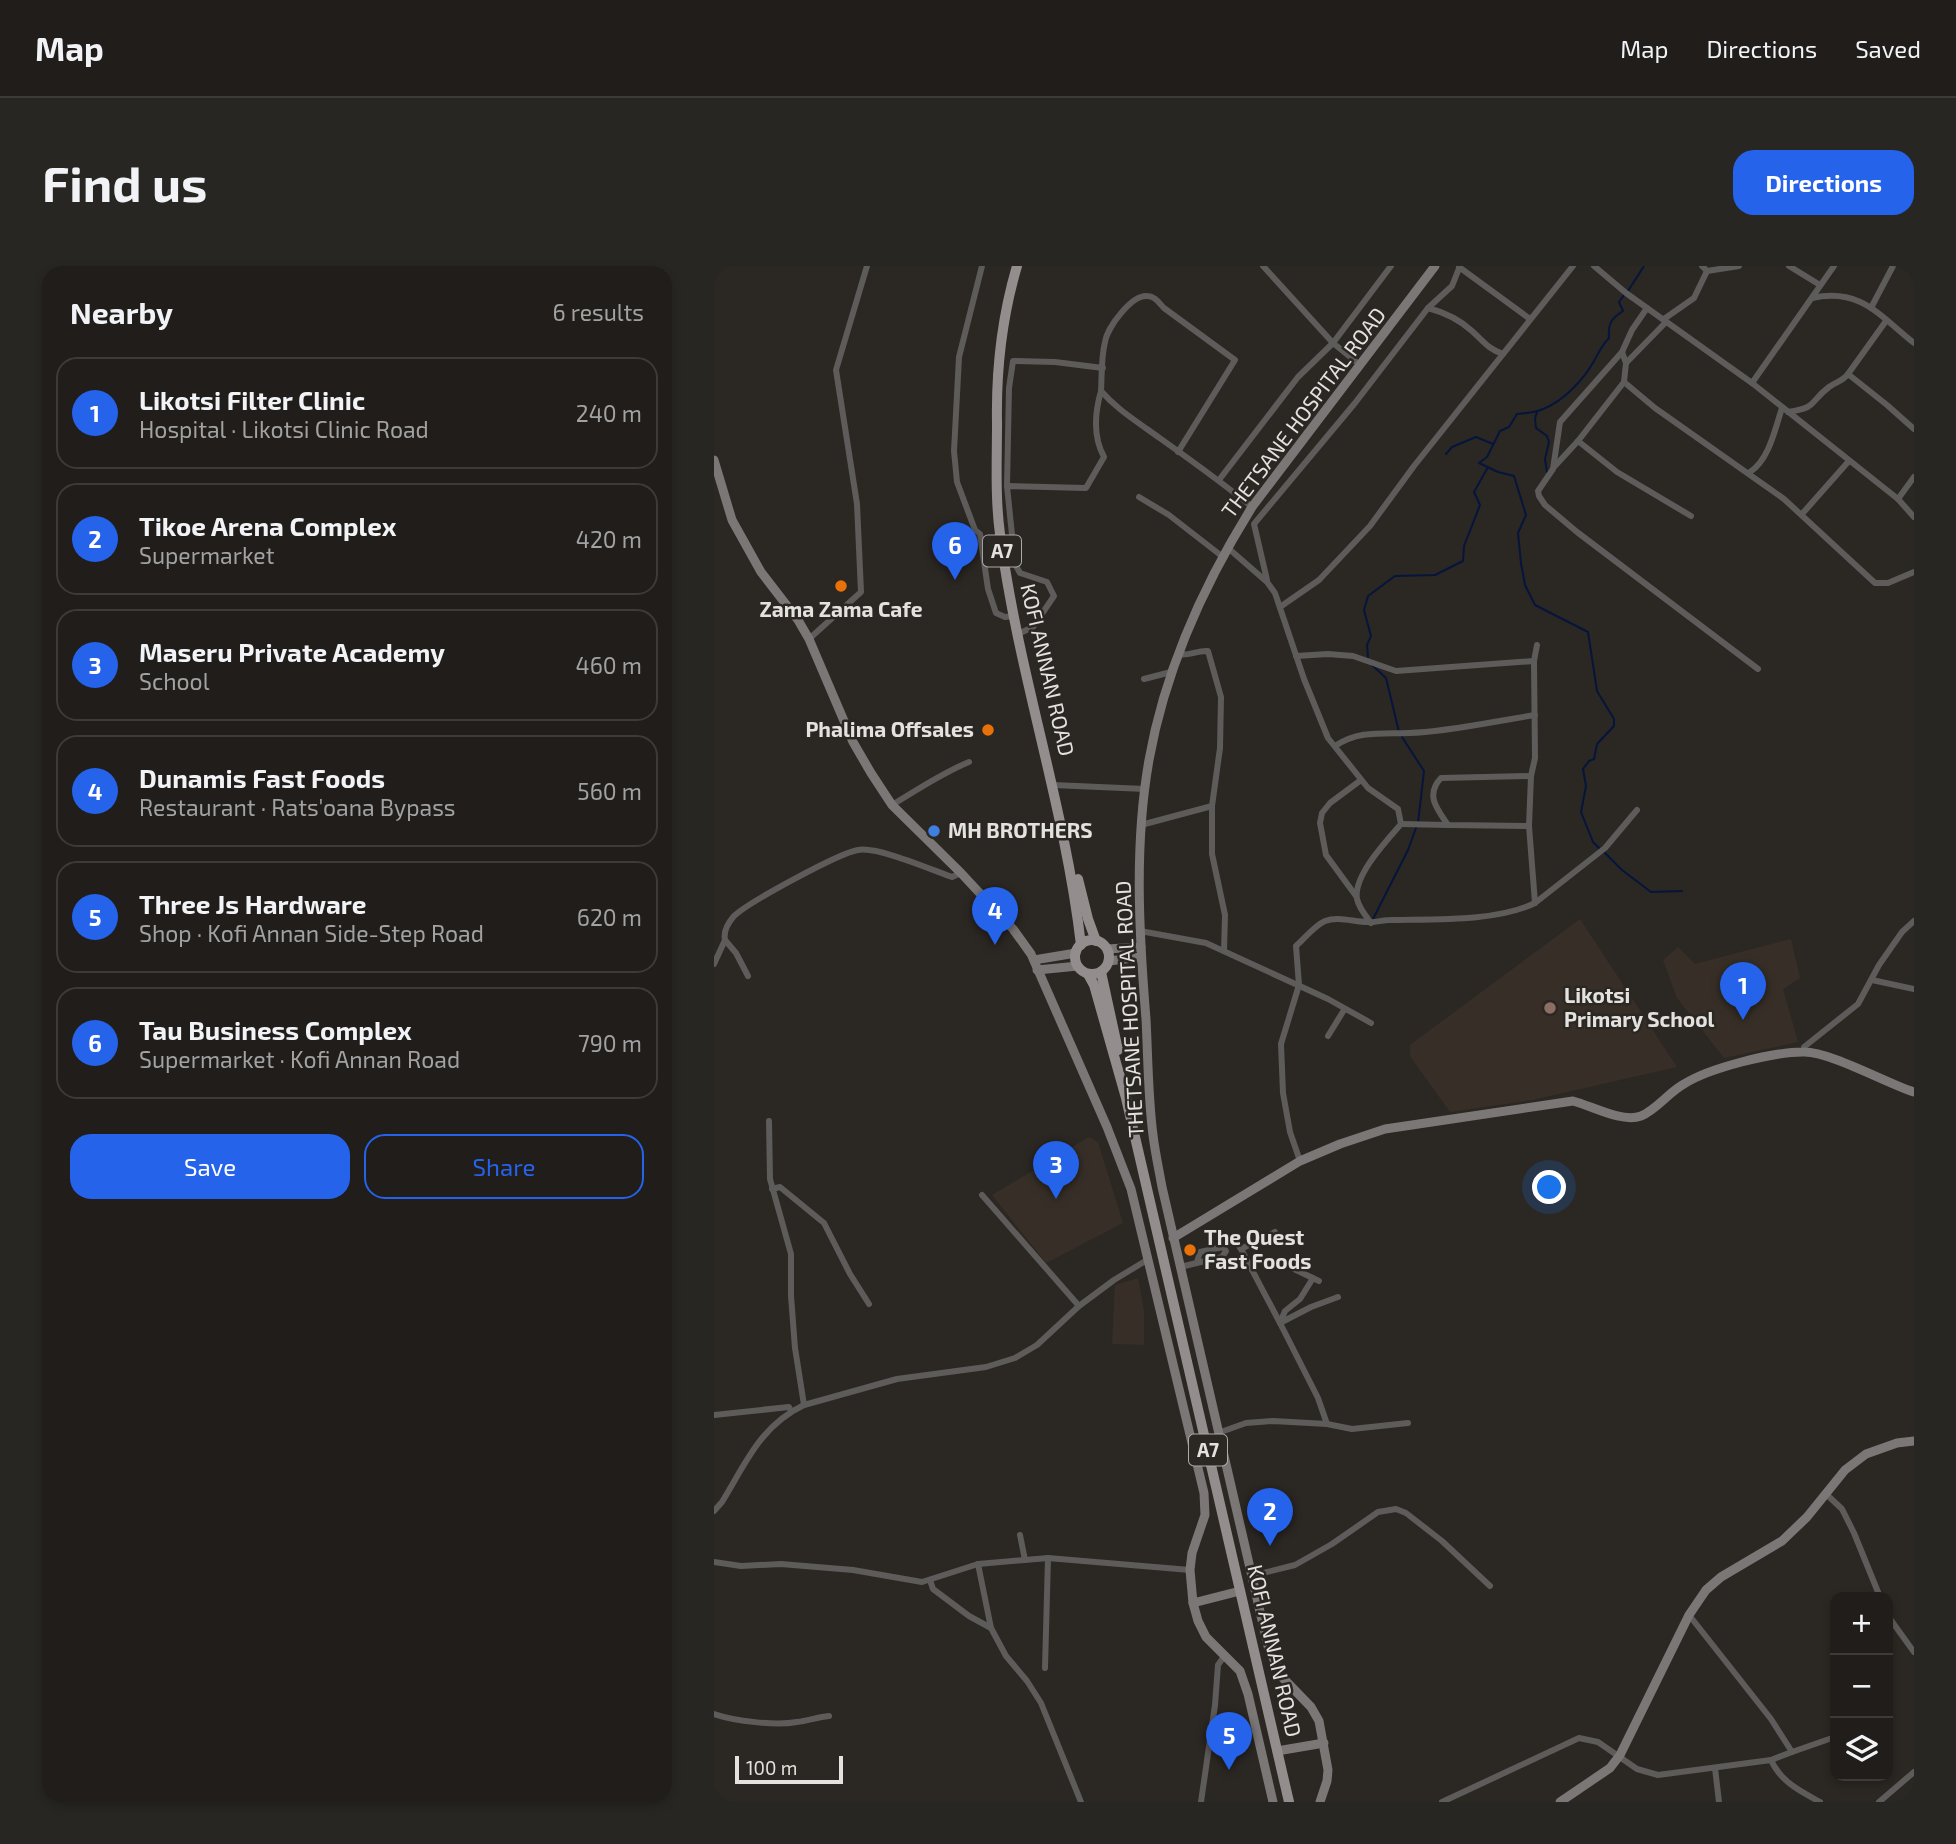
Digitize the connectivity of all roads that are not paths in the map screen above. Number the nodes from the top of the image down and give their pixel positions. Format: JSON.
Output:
{"nodes":[{"id":1,"x":867,"y":266,"type":"edge"},
{"id":2,"x":982,"y":266,"type":"edge"},
{"id":3,"x":1017,"y":266,"type":"edge"},
{"id":4,"x":1263,"y":266,"type":"edge"},
{"id":5,"x":1391,"y":266,"type":"edge"},
{"id":6,"x":1436,"y":266,"type":"edge"},
{"id":7,"x":1573,"y":266,"type":"edge"},
{"id":8,"x":1594,"y":266,"type":"edge"},
{"id":9,"x":1739,"y":266,"type":"edge"},
{"id":10,"x":1789,"y":266,"type":"edge"},
{"id":11,"x":1834,"y":266,"type":"edge"},
{"id":12,"x":1893,"y":266,"type":"edge"},
{"id":13,"x":1459,"y":267,"type":"edge"},
{"id":14,"x":1704,"y":269,"type":"edge"},
{"id":15,"x":1820,"y":285,"type":"junction"},
{"id":16,"x":1812,"y":298,"type":"junction"},
{"id":17,"x":1872,"y":306,"type":"junction"},
{"id":18,"x":1427,"y":308,"type":"junction"},
{"id":19,"x":1647,"y":308,"type":"junction"},
{"id":20,"x":1530,"y":319,"type":"junction"},
{"id":21,"x":1665,"y":321,"type":"junction"},
{"id":22,"x":1886,"y":321,"type":"junction"},
{"id":23,"x":1333,"y":342,"type":"junction"},
{"id":24,"x":1914,"y":343,"type":"edge"},
{"id":25,"x":1622,"y":352,"type":"junction"},
{"id":26,"x":1503,"y":354,"type":"junction"},
{"id":27,"x":1626,"y":362,"type":"junction"},
{"id":28,"x":1360,"y":365,"type":"junction"},
{"id":29,"x":1103,"y":368,"type":"junction"},
{"id":30,"x":1848,"y":374,"type":"junction"},
{"id":31,"x":1624,"y":382,"type":"junction"},
{"id":32,"x":1752,"y":383,"type":"junction"},
{"id":33,"x":1101,"y":391,"type":"junction"},
{"id":34,"x":1785,"y":410,"type":"junction"},
{"id":35,"x":1914,"y":429,"type":"edge"},
{"id":36,"x":1578,"y":441,"type":"junction"},
{"id":37,"x":1178,"y":452,"type":"junction"},
{"id":38,"x":714,"y":460,"type":"edge"},
{"id":39,"x":1848,"y":462,"type":"junction"},
{"id":40,"x":1553,"y":469,"type":"junction"},
{"id":41,"x":1749,"y":472,"type":"junction"},
{"id":42,"x":1914,"y":477,"type":"edge"},
{"id":43,"x":1219,"y":480,"type":"junction"},
{"id":44,"x":1007,"y":486,"type":"junction"},
{"id":45,"x":1139,"y":497,"type":"dead end"},
{"id":46,"x":1898,"y":499,"type":"junction"},
{"id":47,"x":1252,"y":507,"type":"junction"},
{"id":48,"x":1802,"y":514,"type":"junction"},
{"id":49,"x":1691,"y":516,"type":"dead end"},
{"id":50,"x":1914,"y":517,"type":"edge"},
{"id":51,"x":1225,"y":552,"type":"junction"},
{"id":52,"x":1914,"y":572,"type":"edge"},
{"id":53,"x":1267,"y":582,"type":"junction"},
{"id":54,"x":1280,"y":607,"type":"junction"},
{"id":55,"x":1014,"y":615,"type":"junction"},
{"id":56,"x":1018,"y":634,"type":"junction"},
{"id":57,"x":809,"y":639,"type":"junction"},
{"id":58,"x":1537,"y":645,"type":"dead end"},
{"id":59,"x":1178,"y":654,"type":"junction"},
{"id":60,"x":1296,"y":656,"type":"junction"},
{"id":61,"x":1534,"y":661,"type":"junction"},
{"id":62,"x":1758,"y":668,"type":"dead end"},
{"id":63,"x":1171,"y":672,"type":"junction"},
{"id":64,"x":1144,"y":678,"type":"dead end"},
{"id":65,"x":1535,"y":715,"type":"junction"},
{"id":66,"x":1335,"y":746,"type":"junction"},
{"id":67,"x":969,"y":762,"type":"dead end"},
{"id":68,"x":1531,"y":776,"type":"junction"},
{"id":69,"x":1361,"y":780,"type":"junction"},
{"id":70,"x":1053,"y":785,"type":"junction"},
{"id":71,"x":1145,"y":789,"type":"junction"},
{"id":72,"x":891,"y":805,"type":"junction"},
{"id":73,"x":1212,"y":806,"type":"junction"},
{"id":74,"x":1637,"y":810,"type":"dead end"},
{"id":75,"x":1401,"y":824,"type":"junction"},
{"id":76,"x":1141,"y":825,"type":"junction"},
{"id":77,"x":1448,"y":825,"type":"junction"},
{"id":78,"x":1529,"y":827,"type":"junction"},
{"id":79,"x":1063,"y":832,"type":"junction"},
{"id":80,"x":961,"y":873,"type":"junction"},
{"id":81,"x":1356,"y":896,"type":"junction"},
{"id":82,"x":1535,"y":903,"type":"junction"},
{"id":83,"x":1914,"y":921,"type":"edge"},
{"id":84,"x":1371,"y":923,"type":"junction"},
{"id":85,"x":1140,"y":931,"type":"junction"},
{"id":86,"x":725,"y":940,"type":"junction"},
{"id":87,"x":1096,"y":941,"type":"junction"},
{"id":88,"x":1107,"y":948,"type":"junction"},
{"id":89,"x":1078,"y":949,"type":"junction"},
{"id":90,"x":1224,"y":951,"type":"junction"},
{"id":91,"x":1141,"y":952,"type":"junction"},
{"id":92,"x":1034,"y":960,"type":"junction"},
{"id":93,"x":1109,"y":961,"type":"junction"},
{"id":94,"x":714,"y":964,"type":"edge"},
{"id":95,"x":1078,"y":966,"type":"junction"},
{"id":96,"x":1037,"y":971,"type":"junction"},
{"id":97,"x":1101,"y":972,"type":"junction"},
{"id":98,"x":1088,"y":974,"type":"junction"},
{"id":99,"x":748,"y":976,"type":"dead end"},
{"id":100,"x":1872,"y":980,"type":"junction"},
{"id":101,"x":1299,"y":985,"type":"junction"},
{"id":102,"x":1914,"y":989,"type":"edge"},
{"id":103,"x":1345,"y":1010,"type":"junction"},
{"id":104,"x":1371,"y":1023,"type":"dead end"},
{"id":105,"x":1328,"y":1035,"type":"dead end"},
{"id":106,"x":1805,"y":1052,"type":"junction"},
{"id":107,"x":1914,"y":1092,"type":"edge"},
{"id":108,"x":1126,"y":1098,"type":"junction"},
{"id":109,"x":769,"y":1121,"type":"dead end"},
{"id":110,"x":1300,"y":1161,"type":"junction"},
{"id":111,"x":772,"y":1189,"type":"junction"},
{"id":112,"x":982,"y":1195,"type":"dead end"},
{"id":113,"x":1275,"y":1232,"type":"dead end"},
{"id":114,"x":1233,"y":1237,"type":"dead end"},
{"id":115,"x":1173,"y":1238,"type":"junction"},
{"id":116,"x":1241,"y":1249,"type":"junction"},
{"id":117,"x":1147,"y":1260,"type":"junction"},
{"id":118,"x":1197,"y":1262,"type":"dead end"},
{"id":119,"x":1289,"y":1262,"type":"dead end"},
{"id":120,"x":1180,"y":1267,"type":"junction"},
{"id":121,"x":1338,"y":1297,"type":"dead end"},
{"id":122,"x":869,"y":1304,"type":"dead end"},
{"id":123,"x":1079,"y":1306,"type":"junction"},
{"id":124,"x":1280,"y":1323,"type":"junction"},
{"id":125,"x":804,"y":1405,"type":"junction"},
{"id":126,"x":791,"y":1411,"type":"junction"},
{"id":127,"x":714,"y":1415,"type":"edge"},
{"id":128,"x":1408,"y":1423,"type":"dead end"},
{"id":129,"x":1327,"y":1424,"type":"junction"},
{"id":130,"x":1218,"y":1433,"type":"junction"},
{"id":131,"x":1914,"y":1441,"type":"edge"},
{"id":132,"x":1825,"y":1493,"type":"junction"},
{"id":133,"x":714,"y":1511,"type":"edge"},
{"id":134,"x":1020,"y":1535,"type":"dead end"},
{"id":135,"x":1048,"y":1558,"type":"junction"},
{"id":136,"x":1025,"y":1560,"type":"junction"},
{"id":137,"x":714,"y":1562,"type":"edge"},
{"id":138,"x":978,"y":1564,"type":"junction"},
{"id":139,"x":1190,"y":1570,"type":"junction"},
{"id":140,"x":1251,"y":1576,"type":"junction"},
{"id":141,"x":930,"y":1580,"type":"junction"},
{"id":142,"x":1490,"y":1586,"type":"dead end"},
{"id":143,"x":1240,"y":1591,"type":"junction"},
{"id":144,"x":1878,"y":1592,"type":"edge"},
{"id":145,"x":1193,"y":1603,"type":"junction"},
{"id":146,"x":1689,"y":1615,"type":"junction"},
{"id":147,"x":1893,"y":1623,"type":"edge"},
{"id":148,"x":991,"y":1628,"type":"junction"},
{"id":149,"x":1914,"y":1652,"type":"edge"},
{"id":150,"x":1225,"y":1655,"type":"junction"},
{"id":151,"x":1045,"y":1668,"type":"dead end"},
{"id":152,"x":714,"y":1714,"type":"edge"},
{"id":153,"x":829,"y":1716,"type":"dead end"},
{"id":154,"x":1830,"y":1739,"type":"edge"},
{"id":155,"x":1324,"y":1743,"type":"junction"},
{"id":156,"x":1278,"y":1751,"type":"junction"},
{"id":157,"x":1793,"y":1752,"type":"junction"},
{"id":158,"x":1620,"y":1755,"type":"junction"},
{"id":159,"x":1771,"y":1760,"type":"junction"},
{"id":160,"x":1716,"y":1768,"type":"junction"},
{"id":161,"x":1914,"y":1772,"type":"edge"},
{"id":162,"x":1807,"y":1799,"type":"edge"},
{"id":163,"x":1081,"y":1802,"type":"edge"},
{"id":164,"x":1201,"y":1802,"type":"edge"},
{"id":165,"x":1273,"y":1802,"type":"edge"},
{"id":166,"x":1289,"y":1802,"type":"edge"},
{"id":167,"x":1321,"y":1802,"type":"edge"},
{"id":168,"x":1442,"y":1802,"type":"edge"},
{"id":169,"x":1560,"y":1802,"type":"edge"},
{"id":170,"x":1720,"y":1802,"type":"edge"},
{"id":171,"x":1820,"y":1802,"type":"edge"},
{"id":172,"x":1879,"y":1802,"type":"edge"}],
"edges":[{"from":1,"to":57,"type":"street"},
{"from":2,"to":55,"type":"street"},
{"from":3,"to":55,"type":"main road","name":"KOFI ANNAN ROAD","number":"A7"},
{"from":4,"to":23,"type":"street"},
{"from":5,"to":23,"type":"street"},
{"from":6,"to":28,"type":"street","name":"THETSANE HOSPITAL ROAD"},
{"from":7,"to":20,"type":"street"},
{"from":8,"to":19,"type":"street"},
{"from":9,"to":14,"type":"street"},
{"from":10,"to":15,"type":"street"},
{"from":11,"to":15,"type":"street"},
{"from":12,"to":17,"type":"street"},
{"from":13,"to":18,"type":"street"},
{"from":13,"to":20,"type":"street"},
{"from":14,"to":21,"type":"street"},
{"from":15,"to":16,"type":"street"},
{"from":16,"to":17,"type":"street"},
{"from":16,"to":32,"type":"street"},
{"from":17,"to":22,"type":"street"},
{"from":18,"to":26,"type":"street"},
{"from":18,"to":53,"type":"street"},
{"from":19,"to":21,"type":"street"},
{"from":19,"to":25,"type":"street"},
{"from":20,"to":26,"type":"street"},
{"from":21,"to":27,"type":"street"},
{"from":21,"to":32,"type":"street"},
{"from":22,"to":24,"type":"street"},
{"from":22,"to":30,"type":"street"},
{"from":23,"to":28,"type":"street"},
{"from":23,"to":43,"type":"street"},
{"from":25,"to":27,"type":"street"},
{"from":25,"to":40,"type":"street"},
{"from":26,"to":54,"type":"street"},
{"from":27,"to":31,"type":"street"},
{"from":28,"to":47,"type":"street","name":"THETSANE HOSPITAL ROAD"},
{"from":29,"to":33,"type":"street"},
{"from":29,"to":37,"type":"street"},
{"from":29,"to":44,"type":"street"},
{"from":30,"to":34,"type":"street"},
{"from":30,"to":35,"type":"street"},
{"from":31,"to":36,"type":"street"},
{"from":31,"to":41,"type":"street"},
{"from":32,"to":34,"type":"street"},
{"from":33,"to":37,"type":"street"},
{"from":33,"to":44,"type":"street"},
{"from":34,"to":39,"type":"street"},
{"from":34,"to":41,"type":"street"},
{"from":36,"to":40,"type":"street"},
{"from":36,"to":49,"type":"street"},
{"from":37,"to":43,"type":"street"},
{"from":38,"to":57,"type":"street"},
{"from":39,"to":46,"type":"street"},
{"from":39,"to":48,"type":"street"},
{"from":40,"to":62,"type":"street"},
{"from":41,"to":48,"type":"street"},
{"from":42,"to":46,"type":"street"},
{"from":43,"to":47,"type":"street"},
{"from":44,"to":56,"type":"street"},
{"from":45,"to":51,"type":"street"},
{"from":46,"to":50,"type":"street"},
{"from":47,"to":51,"type":"street","name":"THETSANE HOSPITAL ROAD"},
{"from":48,"to":52,"type":"street"},
{"from":51,"to":53,"type":"street"},
{"from":51,"to":59,"type":"street","name":"THETSANE HOSPITAL ROAD"},
{"from":53,"to":54,"type":"street"},
{"from":54,"to":60,"type":"street"},
{"from":55,"to":56,"type":"main road","name":"KOFI ANNAN ROAD","number":"A7"},
{"from":56,"to":70,"type":"main road","name":"KOFI ANNAN ROAD","number":"A7"},
{"from":57,"to":72,"type":"street"},
{"from":58,"to":61,"type":"street"},
{"from":59,"to":63,"type":"street","name":"THETSANE HOSPITAL ROAD"},
{"from":59,"to":73,"type":"street"},
{"from":60,"to":61,"type":"street"},
{"from":60,"to":66,"type":"street"},
{"from":61,"to":65,"type":"street"},
{"from":63,"to":64,"type":"street"},
{"from":63,"to":71,"type":"street","name":"THETSANE HOSPITAL ROAD"},
{"from":65,"to":66,"type":"street"},
{"from":65,"to":68,"type":"street"},
{"from":66,"to":69,"type":"street"},
{"from":67,"to":72,"type":"street"},
{"from":68,"to":77,"type":"street"},
{"from":68,"to":78,"type":"street"},
{"from":69,"to":75,"type":"street"},
{"from":69,"to":81,"type":"street"},
{"from":70,"to":71,"type":"street"},
{"from":70,"to":79,"type":"main road","name":"KOFI ANNAN ROAD","number":"A7"},
{"from":71,"to":76,"type":"street","name":"THETSANE HOSPITAL ROAD"},
{"from":72,"to":80,"type":"street"},
{"from":73,"to":76,"type":"street"},
{"from":73,"to":90,"type":"street"},
{"from":74,"to":82,"type":"street"},
{"from":75,"to":77,"type":"street"},
{"from":75,"to":81,"type":"street"},
{"from":76,"to":85,"type":"street","name":"THETSANE HOSPITAL ROAD"},
{"from":77,"to":78,"type":"street"},
{"from":78,"to":82,"type":"street"},
{"from":79,"to":87,"type":"main road","name":"KOFI ANNAN ROAD","number":"A7"},
{"from":79,"to":89,"type":"main road","name":"KOFI ANNAN ROAD","number":"A7"},
{"from":80,"to":86,"type":"street"},
{"from":80,"to":92,"type":"street"},
{"from":81,"to":84,"type":"street"},
{"from":82,"to":84,"type":"street"},
{"from":83,"to":100,"type":"street"},
{"from":84,"to":101,"type":"street"},
{"from":85,"to":90,"type":"street"},
{"from":85,"to":91,"type":"street","name":"THETSANE HOSPITAL ROAD"},
{"from":86,"to":94,"type":"street"},
{"from":86,"to":99,"type":"street"},
{"from":87,"to":88,"type":"main road"},
{"from":87,"to":89,"type":"main road"},
{"from":88,"to":91,"type":"street"},
{"from":88,"to":93,"type":"main road"},
{"from":89,"to":92,"type":"street"},
{"from":89,"to":95,"type":"main road","number":"A7"},
{"from":90,"to":101,"type":"street"},
{"from":91,"to":93,"type":"street"},
{"from":91,"to":115,"type":"street","name":"THETSANE HOSPITAL ROAD"},
{"from":92,"to":96,"type":"street"},
{"from":93,"to":97,"type":"main road"},
{"from":95,"to":96,"type":"street"},
{"from":95,"to":98,"type":"main road"},
{"from":96,"to":117,"type":"street"},
{"from":97,"to":98,"type":"main road"},
{"from":97,"to":108,"type":"main road","name":"KOFI ANNAN ROAD","number":"A7"},
{"from":98,"to":108,"type":"main road","name":"KOFI ANNAN ROAD","number":"A7"},
{"from":100,"to":102,"type":"street"},
{"from":100,"to":106,"type":"street"},
{"from":101,"to":103,"type":"street"},
{"from":101,"to":110,"type":"street"},
{"from":103,"to":104,"type":"street"},
{"from":103,"to":105,"type":"street"},
{"from":106,"to":107,"type":"street"},
{"from":106,"to":110,"type":"street"},
{"from":108,"to":143,"type":"main road","name":"KOFI ANNAN ROAD","number":"A7"},
{"from":109,"to":111,"type":"street"},
{"from":110,"to":115,"type":"street"},
{"from":111,"to":122,"type":"street"},
{"from":111,"to":125,"type":"street"},
{"from":112,"to":123,"type":"street"},
{"from":113,"to":116,"type":"street"},
{"from":114,"to":116,"type":"street"},
{"from":115,"to":120,"type":"street","name":"THETSANE HOSPITAL ROAD"},
{"from":116,"to":124,"type":"street"},
{"from":117,"to":123,"type":"street"},
{"from":117,"to":139,"type":"street"},
{"from":118,"to":120,"type":"street"},
{"from":119,"to":124,"type":"street"},
{"from":120,"to":130,"type":"street","name":"THETSANE HOSPITAL ROAD"},
{"from":121,"to":124,"type":"street"},
{"from":123,"to":125,"type":"street"},
{"from":124,"to":129,"type":"street"},
{"from":125,"to":126,"type":"street"},
{"from":126,"to":127,"type":"street"},
{"from":126,"to":133,"type":"street"},
{"from":128,"to":129,"type":"street"},
{"from":129,"to":130,"type":"street"},
{"from":130,"to":140,"type":"street","name":"THETSANE HOSPITAL ROAD"},
{"from":131,"to":132,"type":"street"},
{"from":132,"to":144,"type":"street"},
{"from":132,"to":146,"type":"street"},
{"from":134,"to":136,"type":"street"},
{"from":135,"to":136,"type":"street"},
{"from":135,"to":139,"type":"street"},
{"from":135,"to":151,"type":"street"},
{"from":136,"to":138,"type":"street"},
{"from":137,"to":141,"type":"street"},
{"from":138,"to":141,"type":"street"},
{"from":138,"to":148,"type":"street"},
{"from":139,"to":145,"type":"street"},
{"from":140,"to":142,"type":"street"},
{"from":140,"to":155,"type":"street","name":"THETSANE HOSPITAL ROAD"},
{"from":141,"to":148,"type":"street"},
{"from":143,"to":145,"type":"street"},
{"from":143,"to":156,"type":"main road","name":"KOFI ANNAN ROAD","number":"A7"},
{"from":145,"to":150,"type":"street"},
{"from":146,"to":157,"type":"street"},
{"from":146,"to":158,"type":"street"},
{"from":147,"to":149,"type":"street"},
{"from":148,"to":163,"type":"street"},
{"from":150,"to":164,"type":"street"},
{"from":150,"to":165,"type":"street"},
{"from":152,"to":153,"type":"street"},
{"from":154,"to":157,"type":"street"},
{"from":155,"to":156,"type":"street"},
{"from":155,"to":167,"type":"street","name":"THETSANE HOSPITAL ROAD"},
{"from":156,"to":166,"type":"main road","name":"KOFI ANNAN ROAD","number":"A7"},
{"from":157,"to":159,"type":"street"},
{"from":158,"to":160,"type":"street"},
{"from":158,"to":168,"type":"street"},
{"from":158,"to":169,"type":"street"},
{"from":159,"to":160,"type":"street"},
{"from":159,"to":162,"type":"street"},
{"from":160,"to":170,"type":"street"},
{"from":161,"to":172,"type":"street"},
{"from":162,"to":171,"type":"street"}]}
